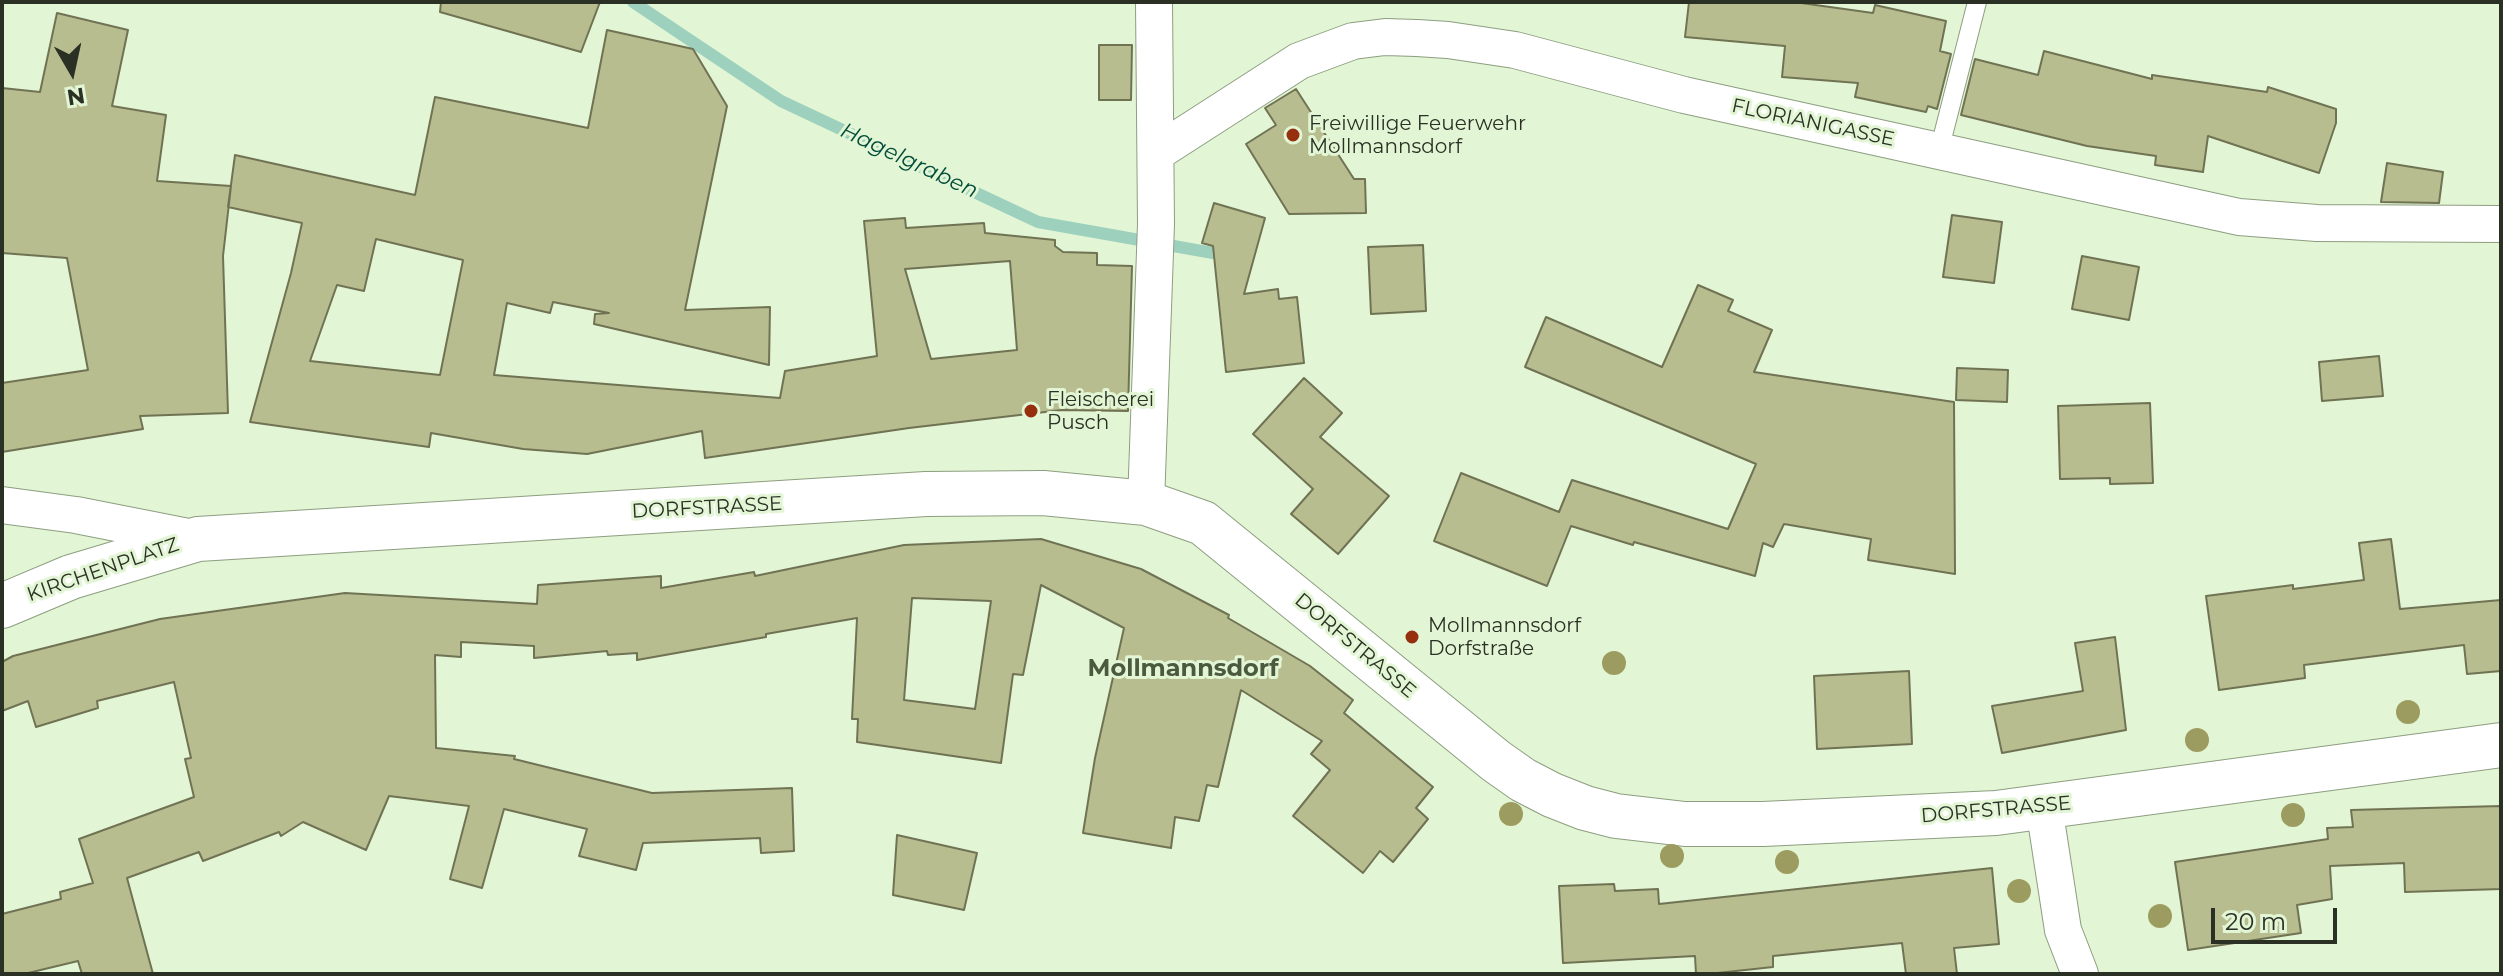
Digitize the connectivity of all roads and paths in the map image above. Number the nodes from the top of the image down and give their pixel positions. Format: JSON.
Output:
{"nodes":[{"id":1,"x":1154,"y":2,"type":"edge"},
{"id":2,"x":1977,"y":2,"type":"edge"},
{"id":3,"x":1939,"y":151,"type":"junction"},
{"id":4,"x":1156,"y":153,"type":"junction"},
{"id":5,"x":2501,"y":224,"type":"edge"},
{"id":6,"x":1146,"y":503,"type":"junction"},
{"id":7,"x":2,"y":505,"type":"edge"},
{"id":8,"x":198,"y":539,"type":"junction"},
{"id":9,"x":2,"y":606,"type":"edge"},
{"id":10,"x":2501,"y":745,"type":"edge"},
{"id":11,"x":2044,"y":807,"type":"junction"},
{"id":12,"x":2080,"y":974,"type":"edge"}],
"edges":[{"from":1,"to":4,"type":"street"},
{"from":2,"to":3,"type":"lane"},
{"from":3,"to":4,"type":"street","name":"FLORIANIGASSE"},
{"from":3,"to":5,"type":"street","name":"FLORIANIGASSE"},
{"from":4,"to":6,"type":"street"},
{"from":6,"to":8,"type":"street","name":"DORFSTRASSE"},
{"from":6,"to":11,"type":"street","name":"DORFSTRASSE"},
{"from":7,"to":8,"type":"street","name":"KIRCHENPLATZ"},
{"from":8,"to":9,"type":"street","name":"KIRCHENPLATZ"},
{"from":10,"to":11,"type":"street","name":"DORFSTRASSE"},
{"from":11,"to":12,"type":"street"}]}
